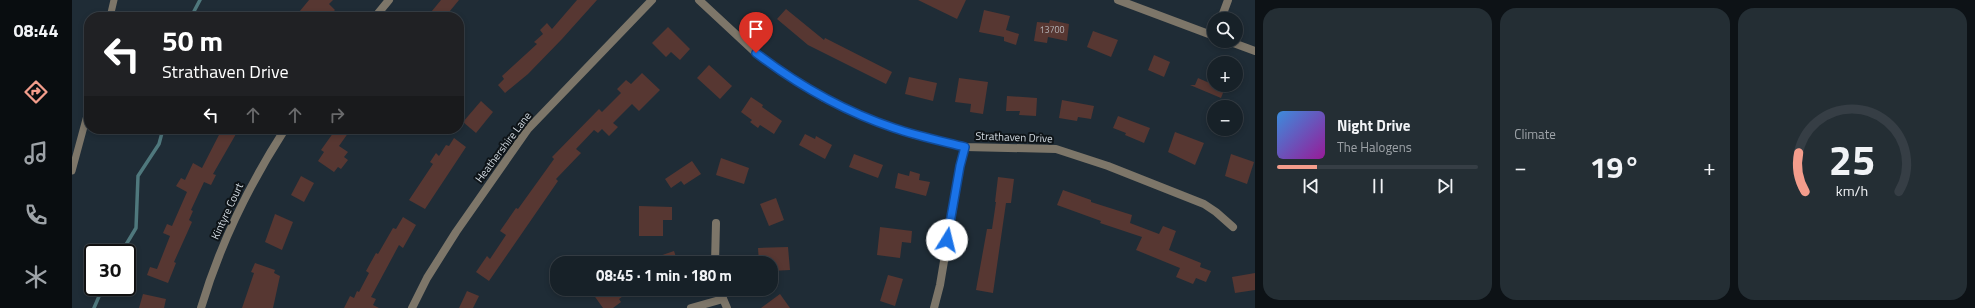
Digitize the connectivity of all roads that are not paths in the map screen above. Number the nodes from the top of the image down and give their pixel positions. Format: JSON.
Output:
{"nodes":[{"id":1,"x":114,"y":0,"type":"edge"},
{"id":2,"x":389,"y":0,"type":"edge"},
{"id":3,"x":652,"y":0,"type":"edge"},
{"id":4,"x":699,"y":0,"type":"edge"},
{"id":5,"x":1118,"y":0,"type":"edge"},
{"id":6,"x":1228,"y":0,"type":"edge"},
{"id":7,"x":111,"y":12,"type":"edge"},
{"id":8,"x":378,"y":12,"type":"edge"},
{"id":9,"x":1223,"y":12,"type":"edge"},
{"id":10,"x":1207,"y":33,"type":"edge"},
{"id":11,"x":1243,"y":47,"type":"edge"},
{"id":12,"x":1255,"y":51,"type":"edge"},
{"id":13,"x":84,"y":127,"type":"edge"},
{"id":14,"x":282,"y":134,"type":"edge"},
{"id":15,"x":965,"y":147,"type":"junction"},
{"id":16,"x":72,"y":171,"type":"edge"},
{"id":17,"x":716,"y":223,"type":"dead end"},
{"id":18,"x":1233,"y":227,"type":"dead end"},
{"id":19,"x":715,"y":256,"type":"edge"},
{"id":20,"x":722,"y":296,"type":"edge"},
{"id":21,"x":723,"y":299,"type":"junction"},
{"id":22,"x":201,"y":308,"type":"edge"},
{"id":23,"x":412,"y":308,"type":"edge"},
{"id":24,"x":691,"y":308,"type":"edge"},
{"id":25,"x":727,"y":308,"type":"edge"},
{"id":26,"x":934,"y":308,"type":"edge"}],
"edges":[{"from":1,"to":7,"type":"lane"},
{"from":2,"to":8,"type":"street"},
{"from":3,"to":23,"type":"street","name":"Heathershire Lane"},
{"from":4,"to":15,"type":"street","name":"Strathaven Drive"},
{"from":5,"to":10,"type":"street"},
{"from":6,"to":9,"type":"street"},
{"from":11,"to":12,"type":"street"},
{"from":13,"to":16,"type":"lane"},
{"from":14,"to":22,"type":"street","name":"Kintyre Court"},
{"from":15,"to":18,"type":"street","name":"Strathaven Drive"},
{"from":15,"to":26,"type":"street"},
{"from":17,"to":19,"type":"street"},
{"from":20,"to":21,"type":"street"},
{"from":21,"to":24,"type":"street"},
{"from":21,"to":25,"type":"street"}]}
